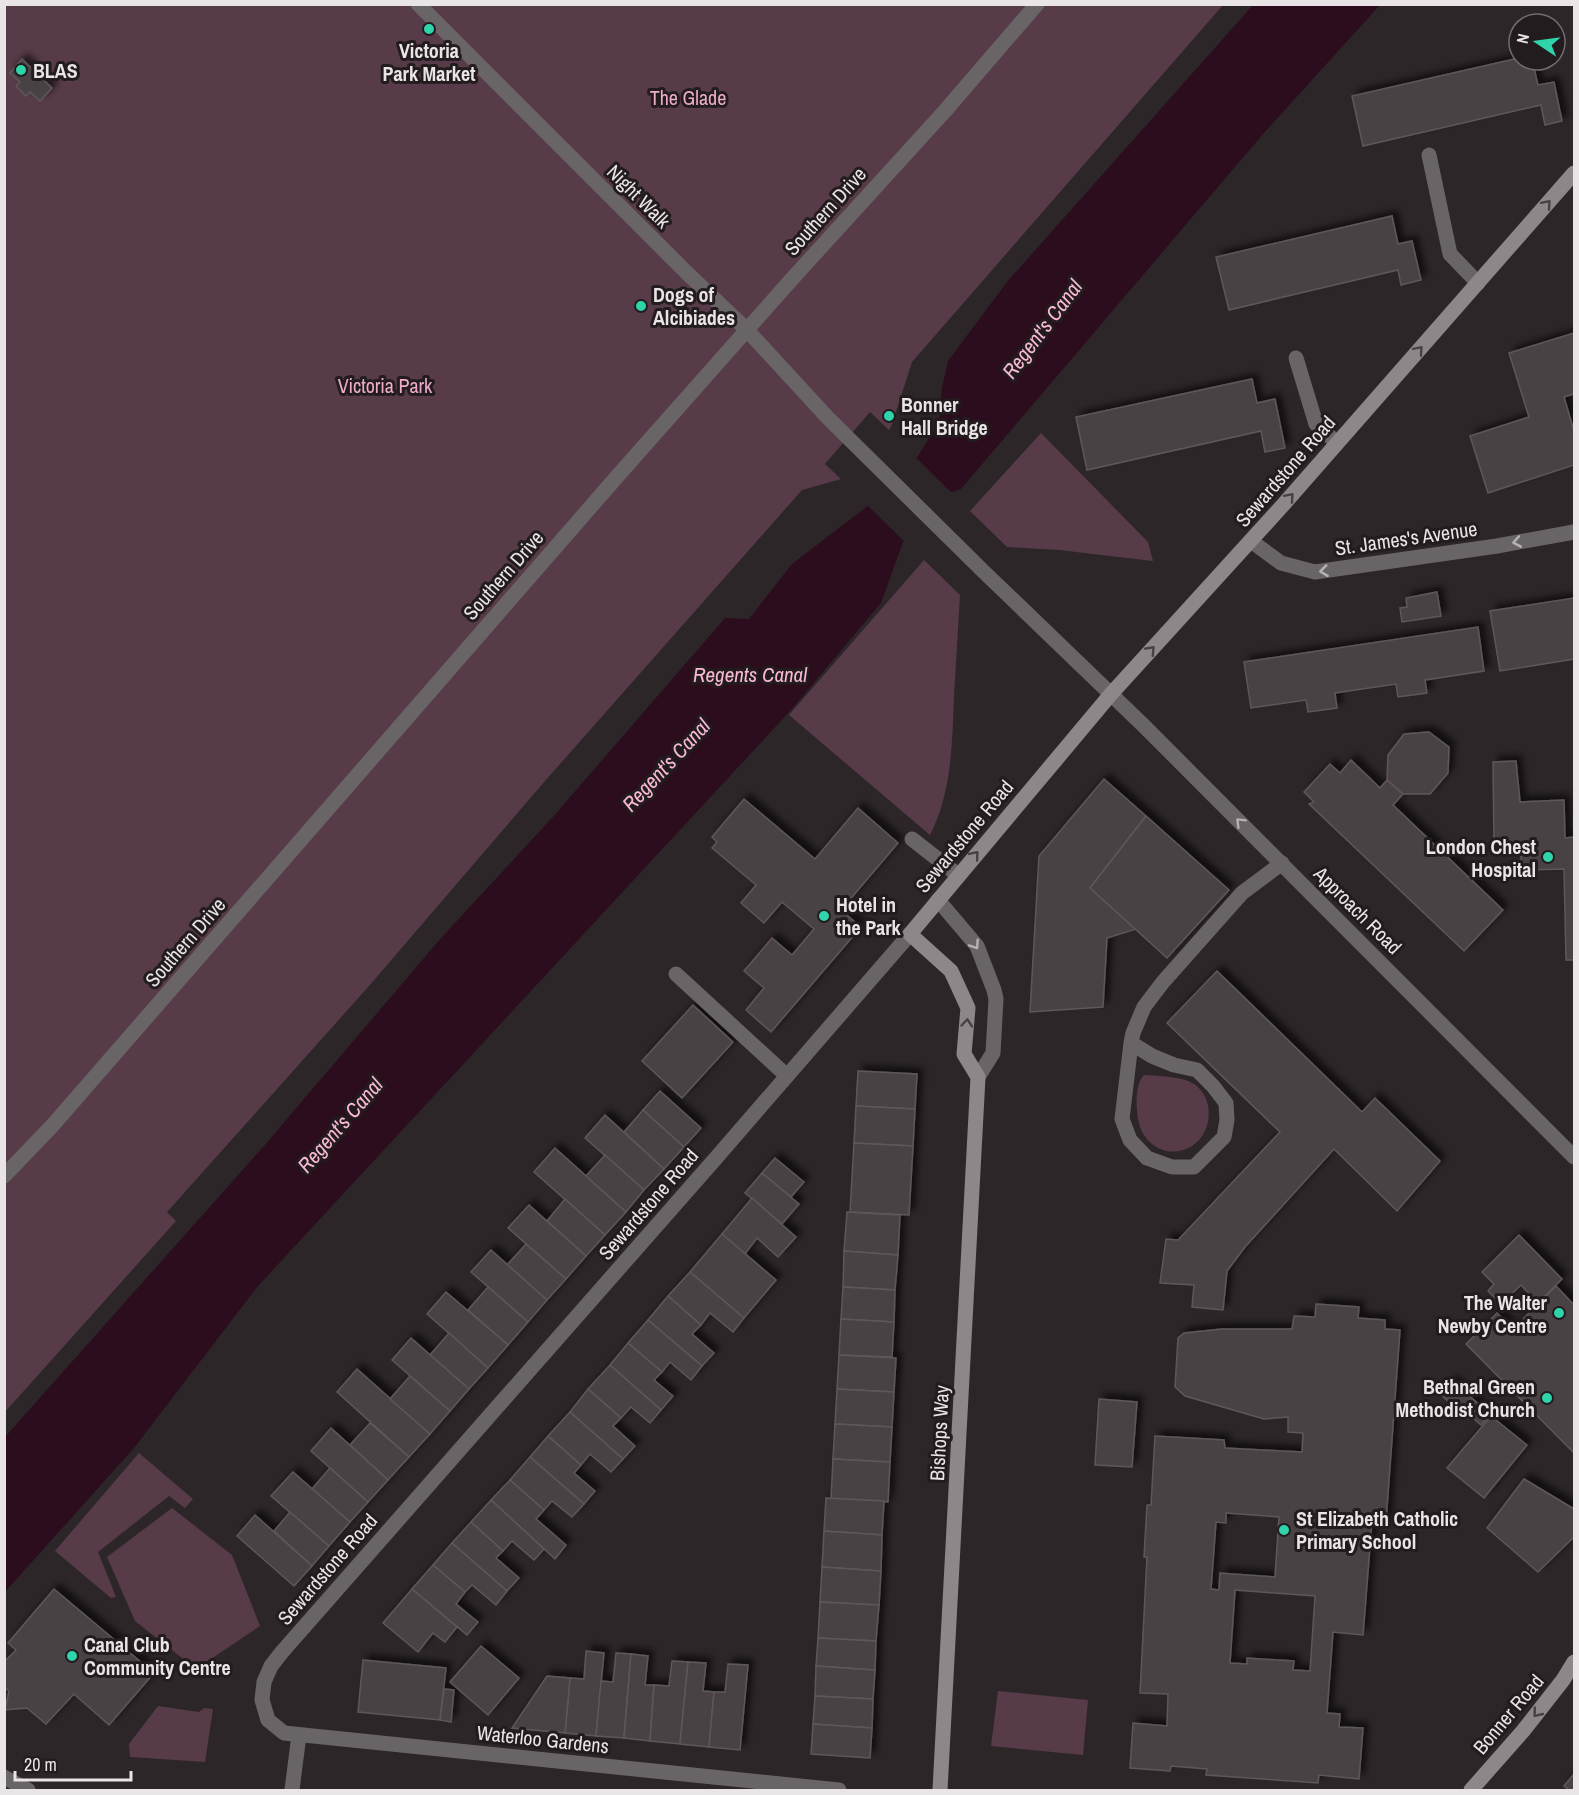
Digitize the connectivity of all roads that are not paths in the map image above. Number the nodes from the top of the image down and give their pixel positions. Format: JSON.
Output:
{"nodes":[{"id":1,"x":418,"y":4,"type":"edge"},
{"id":2,"x":1037,"y":4,"type":"edge"},
{"id":3,"x":1429,"y":155,"type":"dead end"},
{"id":4,"x":1575,"y":173,"type":"edge"},
{"id":5,"x":1478,"y":283,"type":"junction"},
{"id":6,"x":747,"y":330,"type":"junction"},
{"id":7,"x":1296,"y":358,"type":"dead end"},
{"id":8,"x":1337,"y":443,"type":"junction"},
{"id":9,"x":1575,"y":532,"type":"edge"},
{"id":10,"x":1251,"y":541,"type":"junction"},
{"id":11,"x":983,"y":571,"type":"joint"},
{"id":12,"x":1111,"y":694,"type":"junction"},
{"id":13,"x":912,"y":838,"type":"dead end"},
{"id":14,"x":1282,"y":863,"type":"junction"},
{"id":15,"x":958,"y":875,"type":"junction"},
{"id":16,"x":938,"y":900,"type":"junction"},
{"id":17,"x":910,"y":934,"type":"junction"},
{"id":18,"x":676,"y":974,"type":"dead end"},
{"id":19,"x":1131,"y":1043,"type":"junction"},
{"id":20,"x":787,"y":1076,"type":"junction"},
{"id":21,"x":978,"y":1077,"type":"junction"},
{"id":22,"x":1575,"y":1157,"type":"edge"},
{"id":23,"x":4,"y":1176,"type":"edge"},
{"id":24,"x":1575,"y":1662,"type":"edge"},
{"id":25,"x":262,"y":1700,"type":"joint"},
{"id":26,"x":299,"y":1736,"type":"junction"},
{"id":27,"x":4,"y":1777,"type":"edge"},
{"id":28,"x":740,"y":1785,"type":"edge"},
{"id":29,"x":28,"y":1791,"type":"edge"},
{"id":30,"x":292,"y":1791,"type":"edge"},
{"id":31,"x":838,"y":1791,"type":"edge"},
{"id":32,"x":940,"y":1791,"type":"edge"},
{"id":33,"x":1471,"y":1791,"type":"edge"}],
"edges":[{"from":1,"to":6,"type":"street","name":"Night Walk"},
{"from":2,"to":6,"type":"street","name":"Southern Drive"},
{"from":3,"to":5,"type":"street"},
{"from":5,"to":4,"type":"main road","name":"Sewardstone Road","one_way":true},
{"from":8,"to":5,"type":"main road","name":"Sewardstone Road","one_way":true},
{"from":6,"to":11,"type":"street","name":"Night Walk"},
{"from":6,"to":23,"type":"street","name":"Southern Drive"},
{"from":7,"to":8,"type":"street"},
{"from":10,"to":8,"type":"main road","name":"Sewardstone Road","one_way":true},
{"from":9,"to":10,"type":"street","name":"St. James's Avenue","one_way":true},
{"from":12,"to":10,"type":"main road","name":"Sewardstone Road","one_way":true},
{"from":11,"to":12,"type":"street","name":"Approach Road"},
{"from":14,"to":12,"type":"street","name":"Approach Road","one_way":true},
{"from":15,"to":12,"type":"main road","name":"Sewardstone Road","one_way":true},
{"from":13,"to":15,"type":"street"},
{"from":14,"to":19,"type":"street"},
{"from":14,"to":22,"type":"street","name":"Approach Road"},
{"from":15,"to":16,"type":"main road","name":"Sewardstone Road"},
{"from":16,"to":17,"type":"main road","name":"Sewardstone Road"},
{"from":16,"to":21,"type":"street","name":"Bishops Way","one_way":true},
{"from":17,"to":20,"type":"street","name":"Sewardstone Road"},
{"from":21,"to":17,"type":"main road","one_way":true},
{"from":18,"to":20,"type":"street"},
{"from":19,"to":19,"type":"street"},
{"from":20,"to":25,"type":"street","name":"Sewardstone Road"},
{"from":21,"to":32,"type":"main road","name":"Bishops Way"},
{"from":24,"to":33,"type":"main road","name":"Bonner Road","one_way":true},
{"from":25,"to":26,"type":"street","name":"Waterloo Gardens"},
{"from":26,"to":28,"type":"street","name":"Waterloo Gardens"},
{"from":26,"to":30,"type":"street"},
{"from":27,"to":29,"type":"street"},
{"from":28,"to":31,"type":"street","name":"Waterloo Gardens"}]}
